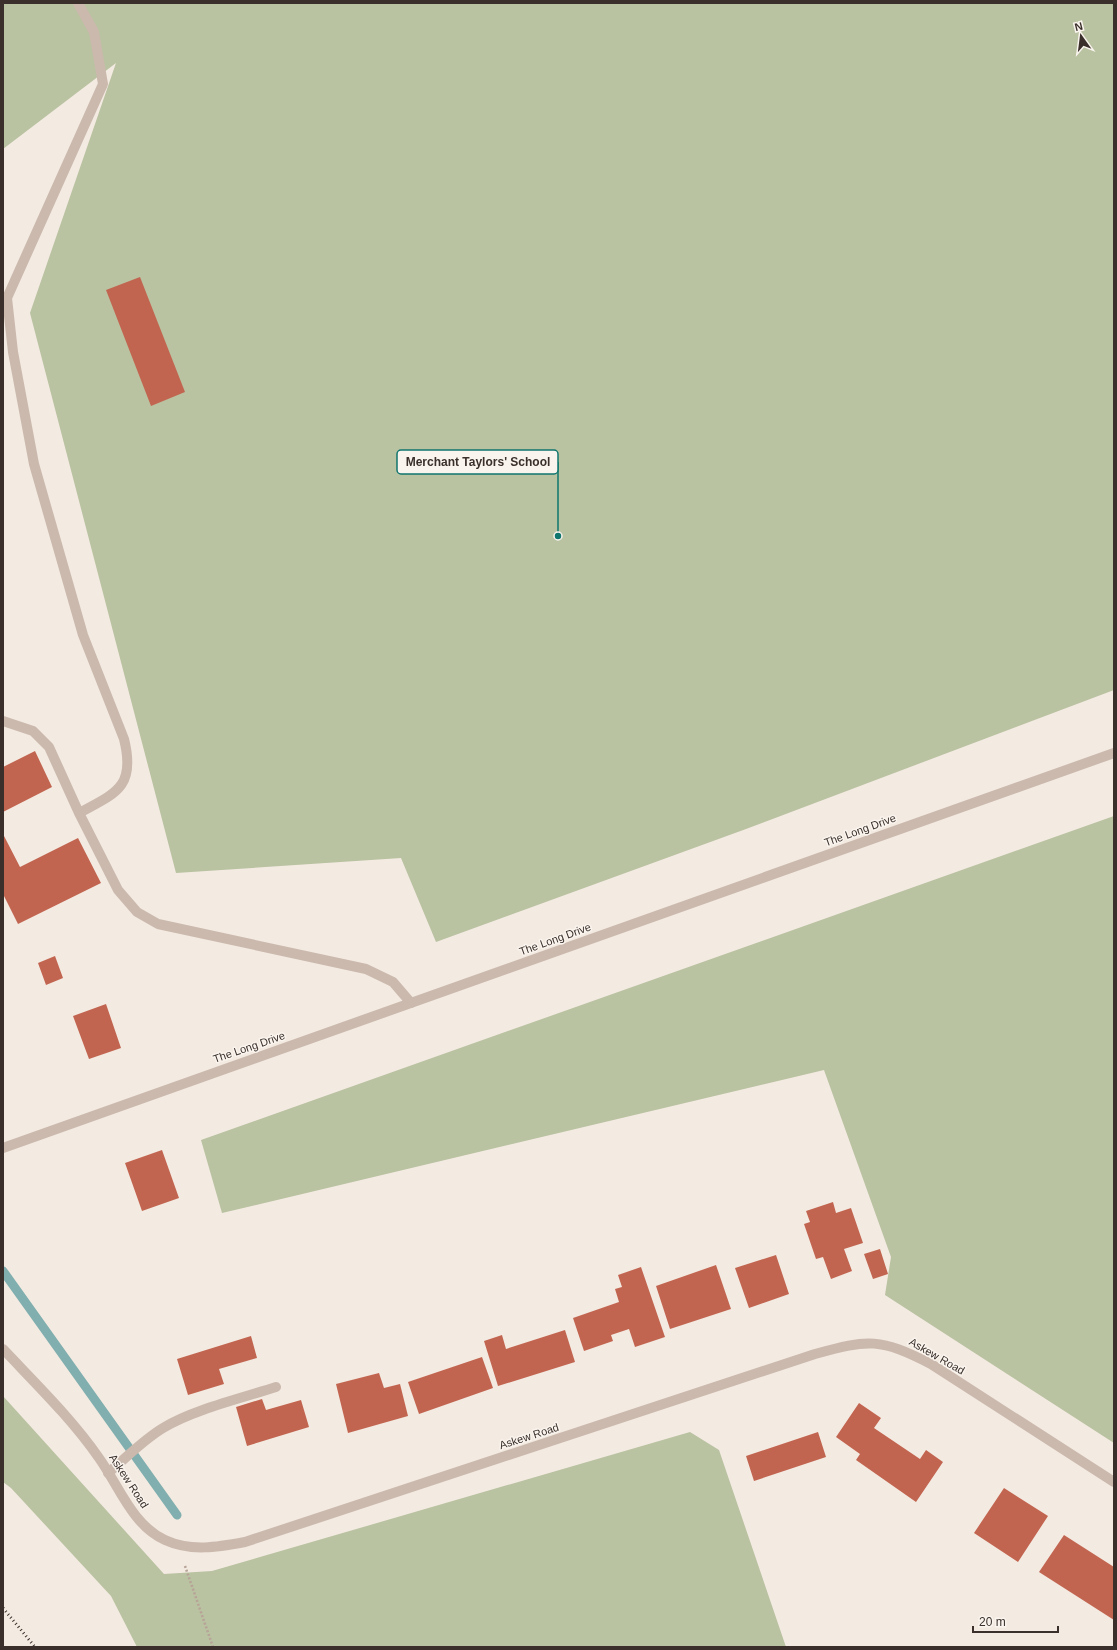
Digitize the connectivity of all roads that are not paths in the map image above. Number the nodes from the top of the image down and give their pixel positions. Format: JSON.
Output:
{"nodes":[{"id":1,"x":78,"y":3,"type":"edge"},
{"id":2,"x":3,"y":721,"type":"edge"},
{"id":3,"x":1114,"y":753,"type":"edge"},
{"id":4,"x":79,"y":813,"type":"junction"},
{"id":5,"x":410,"y":1003,"type":"junction"},
{"id":6,"x":3,"y":1148,"type":"edge"},
{"id":7,"x":3,"y":1349,"type":"edge"},
{"id":8,"x":276,"y":1387,"type":"dead end"},
{"id":9,"x":108,"y":1473,"type":"junction"},
{"id":10,"x":1114,"y":1482,"type":"edge"}],
"edges":[{"from":1,"to":4,"type":"street"},
{"from":2,"to":4,"type":"street"},
{"from":3,"to":5,"type":"street","name":"The Long Drive"},
{"from":4,"to":5,"type":"street"},
{"from":5,"to":6,"type":"street","name":"The Long Drive"},
{"from":7,"to":9,"type":"street","name":"Askew Road"},
{"from":8,"to":9,"type":"street"},
{"from":9,"to":10,"type":"street","name":"Askew Road"}]}
